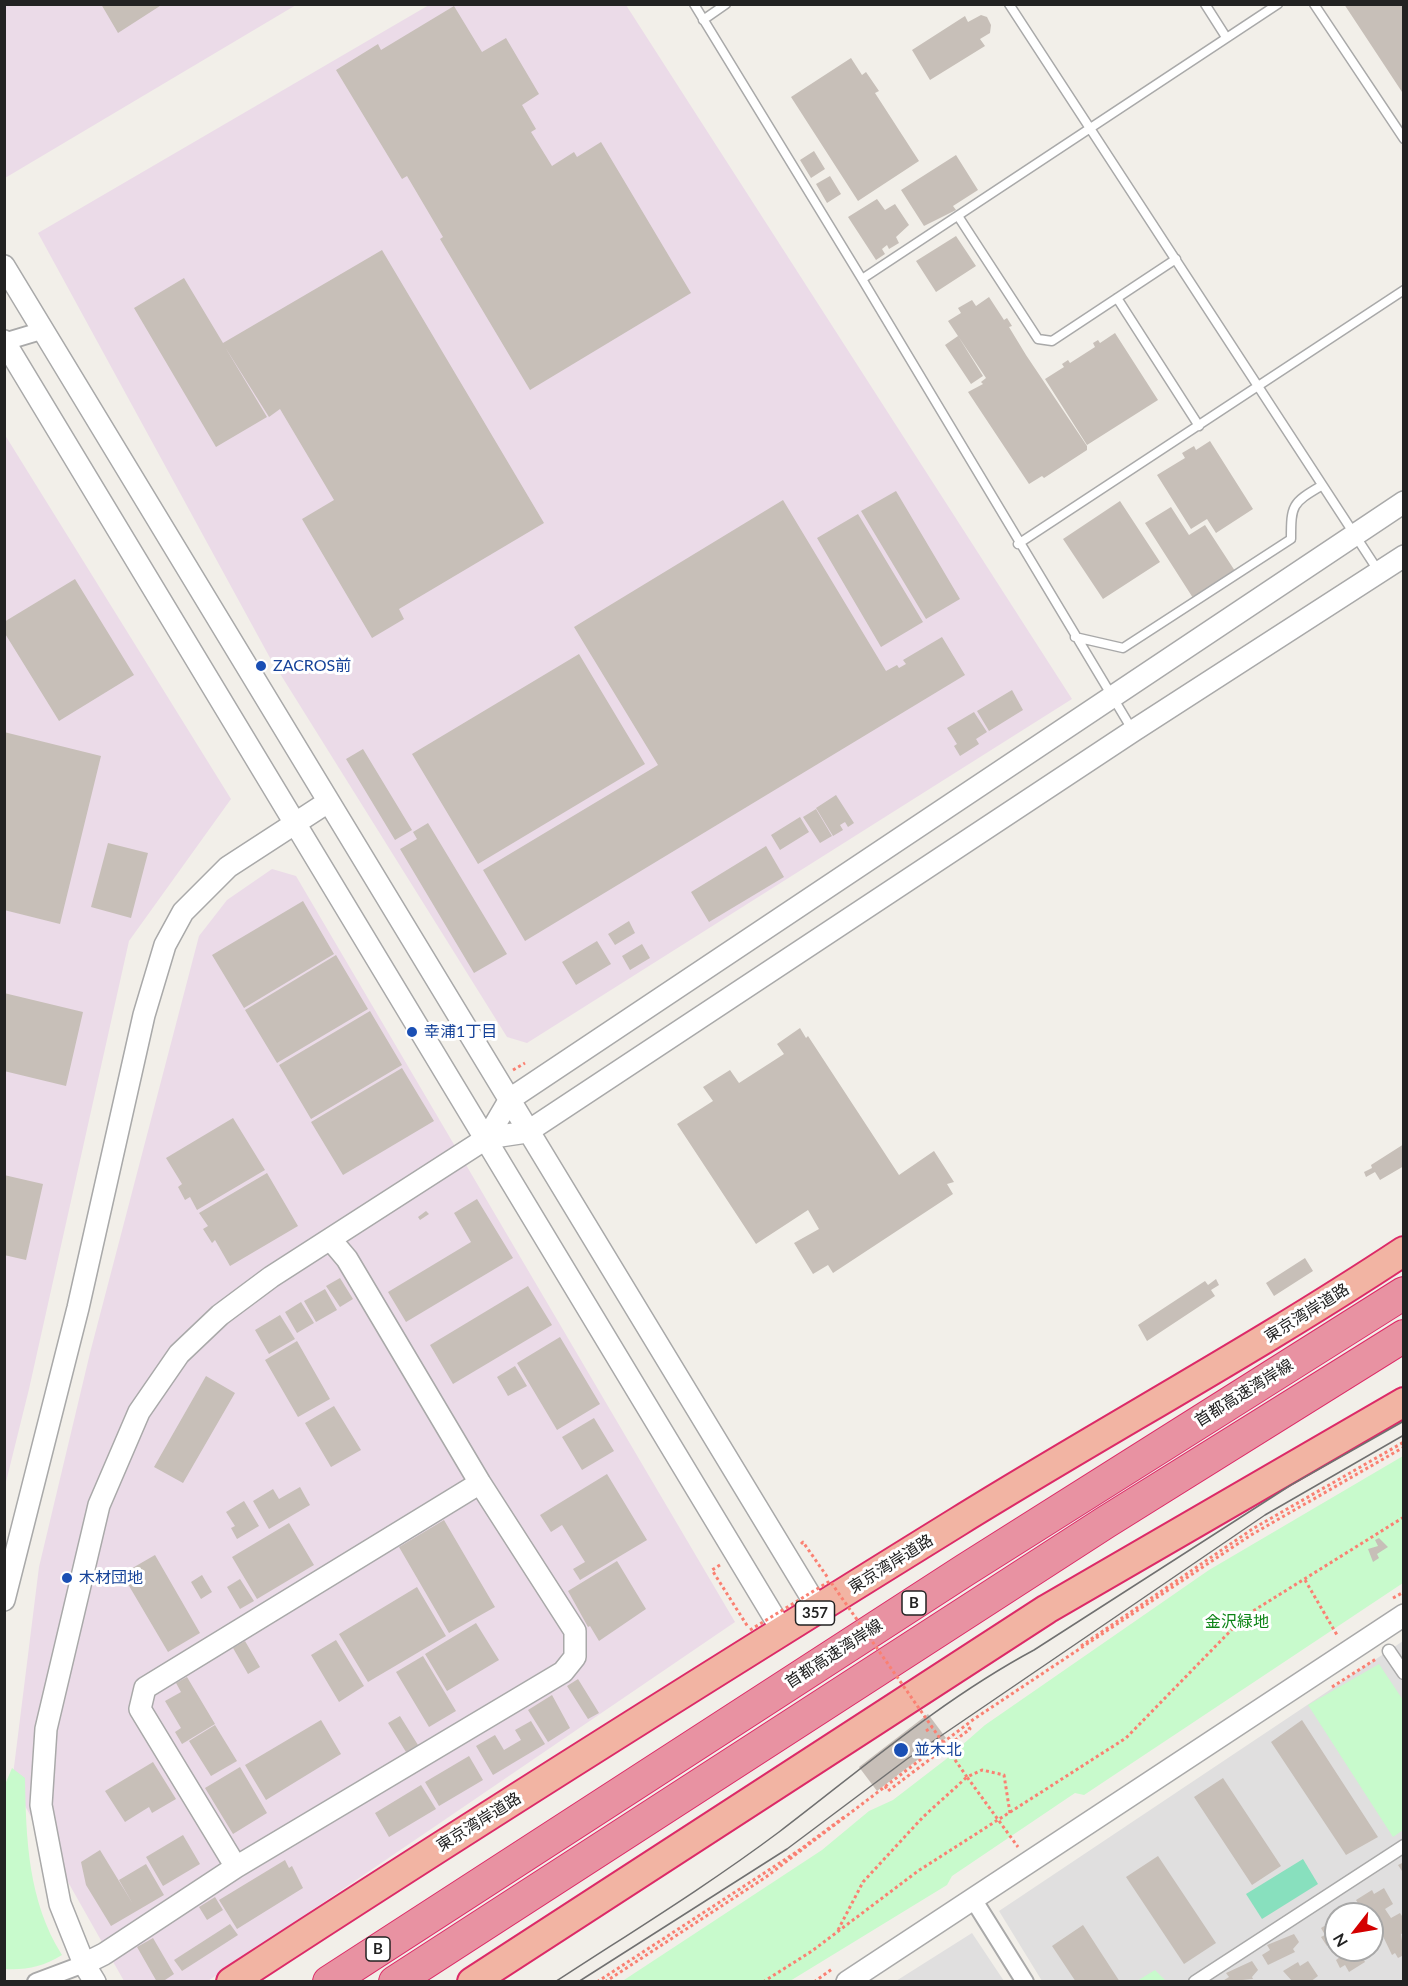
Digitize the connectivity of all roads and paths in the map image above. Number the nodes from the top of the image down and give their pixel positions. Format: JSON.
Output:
{"nodes":[{"id":1,"x":694,"y":4,"type":"edge"},
{"id":2,"x":726,"y":4,"type":"edge"},
{"id":3,"x":1009,"y":4,"type":"edge"},
{"id":4,"x":1205,"y":4,"type":"edge"},
{"id":5,"x":1278,"y":4,"type":"edge"},
{"id":6,"x":1314,"y":4,"type":"edge"},
{"id":7,"x":703,"y":20,"type":"junction"},
{"id":8,"x":1226,"y":37,"type":"junction"},
{"id":9,"x":1088,"y":130,"type":"junction"},
{"id":10,"x":1404,"y":139,"type":"edge"},
{"id":11,"x":958,"y":216,"type":"junction"},
{"id":12,"x":1176,"y":259,"type":"junction"},
{"id":13,"x":4,"y":266,"type":"edge"},
{"id":14,"x":862,"y":279,"type":"junction"},
{"id":15,"x":1404,"y":290,"type":"edge"},
{"id":16,"x":1117,"y":298,"type":"junction"},
{"id":17,"x":44,"y":330,"type":"junction"},
{"id":18,"x":5,"y":342,"type":"edge"},
{"id":19,"x":1259,"y":387,"type":"junction"},
{"id":20,"x":1199,"y":426,"type":"junction"},
{"id":21,"x":1321,"y":486,"type":"junction"},
{"id":22,"x":1404,"y":502,"type":"edge"},
{"id":23,"x":1354,"y":534,"type":"junction"},
{"id":24,"x":1018,"y":544,"type":"junction"},
{"id":25,"x":1404,"y":556,"type":"edge"},
{"id":26,"x":1379,"y":572,"type":"junction"},
{"id":27,"x":1075,"y":637,"type":"junction"},
{"id":28,"x":1111,"y":696,"type":"junction"},
{"id":29,"x":1133,"y":731,"type":"junction"},
{"id":30,"x":328,"y":802,"type":"junction"},
{"id":31,"x":296,"y":824,"type":"junction"},
{"id":32,"x":510,"y":1099,"type":"junction"},
{"id":33,"x":527,"y":1132,"type":"junction"},
{"id":34,"x":487,"y":1138,"type":"junction"},
{"id":35,"x":331,"y":1240,"type":"junction"},
{"id":36,"x":1404,"y":1251,"type":"edge"},
{"id":37,"x":1404,"y":1293,"type":"edge"},
{"id":38,"x":1404,"y":1336,"type":"edge"},
{"id":39,"x":1404,"y":1402,"type":"edge"},
{"id":40,"x":1404,"y":1442,"type":"edge"},
{"id":41,"x":1404,"y":1447,"type":"edge"},
{"id":42,"x":480,"y":1483,"type":"junction"},
{"id":43,"x":1404,"y":1517,"type":"edge"},
{"id":44,"x":803,"y":1542,"type":"dead end"},
{"id":45,"x":720,"y":1565,"type":"dead end"},
{"id":46,"x":840,"y":1575,"type":"dead end"},
{"id":47,"x":1305,"y":1580,"type":"junction"},
{"id":48,"x":830,"y":1581,"type":"junction"},
{"id":49,"x":4,"y":1600,"type":"edge"},
{"id":50,"x":819,"y":1610,"type":"junction"},
{"id":51,"x":1404,"y":1615,"type":"edge"},
{"id":52,"x":750,"y":1630,"type":"junction"},
{"id":53,"x":783,"y":1632,"type":"junction"},
{"id":54,"x":1337,"y":1635,"type":"dead end"},
{"id":55,"x":740,"y":1637,"type":"dead end"},
{"id":56,"x":1389,"y":1651,"type":"dead end"},
{"id":57,"x":1404,"y":1673,"type":"edge"},
{"id":58,"x":974,"y":1719,"type":"junction"},
{"id":59,"x":967,"y":1725,"type":"junction"},
{"id":60,"x":932,"y":1727,"type":"junction"},
{"id":61,"x":926,"y":1731,"type":"dead end"},
{"id":62,"x":946,"y":1748,"type":"junction"},
{"id":63,"x":967,"y":1777,"type":"junction"},
{"id":64,"x":885,"y":1786,"type":"junction"},
{"id":65,"x":869,"y":1798,"type":"junction"},
{"id":66,"x":1010,"y":1813,"type":"junction"},
{"id":67,"x":999,"y":1820,"type":"junction"},
{"id":68,"x":1404,"y":1846,"type":"edge"},
{"id":69,"x":1019,"y":1848,"type":"dead end"},
{"id":70,"x":236,"y":1867,"type":"junction"},
{"id":71,"x":973,"y":1899,"type":"junction"},
{"id":72,"x":838,"y":1932,"type":"junction"},
{"id":73,"x":89,"y":1973,"type":"edge"},
{"id":74,"x":36,"y":1982,"type":"edge"},
{"id":75,"x":231,"y":1982,"type":"edge"},
{"id":76,"x":329,"y":1982,"type":"edge"},
{"id":77,"x":395,"y":1982,"type":"edge"},
{"id":78,"x":472,"y":1982,"type":"edge"},
{"id":79,"x":597,"y":1982,"type":"edge"},
{"id":80,"x":605,"y":1982,"type":"edge"},
{"id":81,"x":763,"y":1982,"type":"edge"},
{"id":82,"x":847,"y":1982,"type":"edge"},
{"id":83,"x":1025,"y":1982,"type":"edge"},
{"id":84,"x":1195,"y":1982,"type":"edge"}],
"edges":[{"from":1,"to":7,"type":"lane"},
{"from":2,"to":7,"type":"lane"},
{"from":3,"to":9,"type":"lane"},
{"from":4,"to":8,"type":"lane"},
{"from":5,"to":8,"type":"lane"},
{"from":6,"to":10,"type":"lane"},
{"from":7,"to":14,"type":"lane"},
{"from":8,"to":9,"type":"lane"},
{"from":9,"to":11,"type":"lane"},
{"from":9,"to":12,"type":"lane"},
{"from":11,"to":14,"type":"lane"},
{"from":11,"to":16,"type":"lane"},
{"from":12,"to":16,"type":"lane"},
{"from":12,"to":19,"type":"lane"},
{"from":13,"to":17,"type":"street"},
{"from":14,"to":24,"type":"lane"},
{"from":15,"to":19,"type":"lane"},
{"from":16,"to":20,"type":"lane"},
{"from":17,"to":18,"type":"street"},
{"from":17,"to":30,"type":"street"},
{"from":18,"to":31,"type":"street"},
{"from":19,"to":20,"type":"lane"},
{"from":19,"to":21,"type":"lane"},
{"from":20,"to":24,"type":"lane"},
{"from":21,"to":23,"type":"lane"},
{"from":21,"to":27,"type":"lane"},
{"from":22,"to":23,"type":"street"},
{"from":23,"to":26,"type":"lane"},
{"from":23,"to":28,"type":"street"},
{"from":24,"to":27,"type":"lane"},
{"from":25,"to":26,"type":"street"},
{"from":26,"to":29,"type":"street"},
{"from":27,"to":28,"type":"lane"},
{"from":28,"to":29,"type":"lane"},
{"from":28,"to":32,"type":"street"},
{"from":29,"to":33,"type":"street"},
{"from":30,"to":31,"type":"street"},
{"from":30,"to":32,"type":"street"},
{"from":31,"to":34,"type":"street"},
{"from":31,"to":49,"type":"street"},
{"from":32,"to":33,"type":"street"},
{"from":32,"to":34,"type":"street"},
{"from":33,"to":34,"type":"street"},
{"from":33,"to":50,"type":"street"},
{"from":34,"to":35,"type":"street"},
{"from":34,"to":53,"type":"street"},
{"from":35,"to":42,"type":"street"},
{"from":35,"to":73,"type":"street"},
{"from":36,"to":50,"type":"highway","name":"東京湾岸道路","number":"357"},
{"from":37,"to":76,"type":"highway","name":"首都高速湾岸線","number":"B"},
{"from":38,"to":77,"type":"highway","number":"B"},
{"from":39,"to":78,"type":"highway"},
{"from":40,"to":58,"type":"path"},
{"from":41,"to":58,"type":"path"},
{"from":42,"to":70,"type":"street"},
{"from":42,"to":70,"type":"street"},
{"from":43,"to":47,"type":"path"},
{"from":44,"to":48,"type":"path"},
{"from":45,"to":52,"type":"path"},
{"from":46,"to":48,"type":"path"},
{"from":47,"to":54,"type":"path"},
{"from":47,"to":66,"type":"path"},
{"from":48,"to":52,"type":"path","bridge":true},
{"from":48,"to":60,"type":"path","bridge":true},
{"from":50,"to":53,"type":"highway","name":"東京湾岸道路","number":"357"},
{"from":51,"to":71,"type":"street"},
{"from":52,"to":55,"type":"path"},
{"from":53,"to":75,"type":"highway","name":"東京湾岸道路","number":"357"},
{"from":56,"to":57,"type":"street"},
{"from":58,"to":59,"type":"path"},
{"from":59,"to":62,"type":"path"},
{"from":59,"to":64,"type":"path"},
{"from":60,"to":61,"type":"path","bridge":true},
{"from":60,"to":62,"type":"path","bridge":true},
{"from":62,"to":63,"type":"path","bridge":true},
{"from":62,"to":64,"type":"path"},
{"from":63,"to":66,"type":"path"},
{"from":63,"to":67,"type":"path"},
{"from":63,"to":72,"type":"path"},
{"from":64,"to":65,"type":"path"},
{"from":65,"to":79,"type":"path"},
{"from":65,"to":80,"type":"path"},
{"from":66,"to":67,"type":"path"},
{"from":67,"to":69,"type":"path"},
{"from":67,"to":72,"type":"path"},
{"from":68,"to":84,"type":"street"},
{"from":70,"to":73,"type":"street"},
{"from":71,"to":82,"type":"street"},
{"from":71,"to":83,"type":"street"},
{"from":72,"to":81,"type":"path"},
{"from":73,"to":74,"type":"street"}]}
